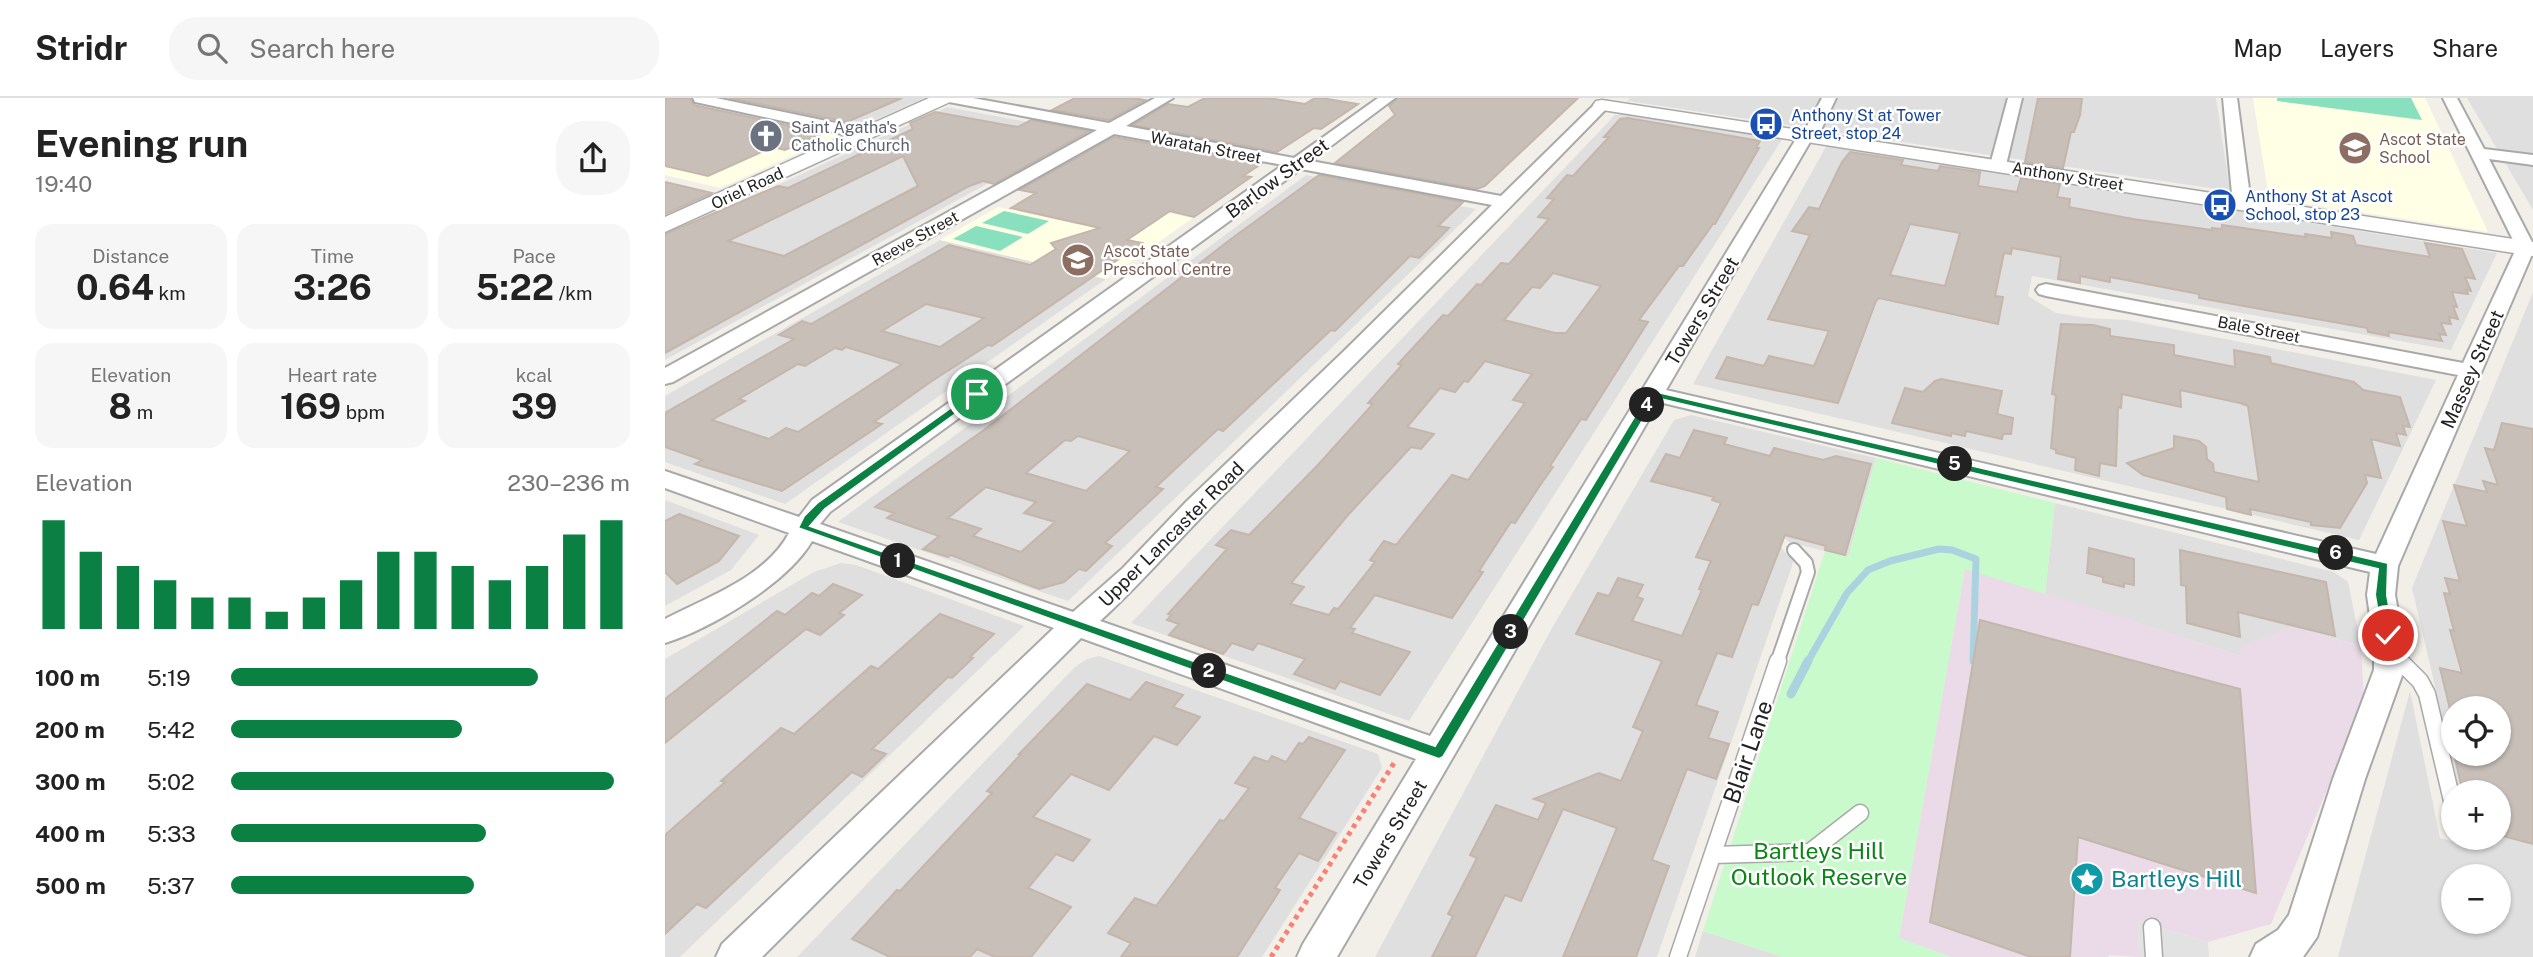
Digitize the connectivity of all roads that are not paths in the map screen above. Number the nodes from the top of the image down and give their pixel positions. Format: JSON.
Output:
{"nodes":[{"id":1,"x":947,"y":98,"type":"edge"},
{"id":2,"x":1166,"y":98,"type":"edge"},
{"id":3,"x":1388,"y":98,"type":"edge"},
{"id":4,"x":1829,"y":98,"type":"edge"},
{"id":5,"x":2015,"y":98,"type":"edge"},
{"id":6,"x":2230,"y":98,"type":"edge"},
{"id":7,"x":2450,"y":98,"type":"edge"},
{"id":8,"x":700,"y":99,"type":"edge"},
{"id":9,"x":1605,"y":101,"type":"edge"},
{"id":10,"x":1111,"y":129,"type":"junction"},
{"id":11,"x":865,"y":134,"type":"junction"},
{"id":12,"x":1808,"y":135,"type":"junction"},
{"id":13,"x":2478,"y":153,"type":"junction"},
{"id":14,"x":2533,"y":160,"type":"edge"},
{"id":15,"x":1297,"y":164,"type":"junction"},
{"id":16,"x":1998,"y":165,"type":"junction"},
{"id":17,"x":1505,"y":202,"type":"junction"},
{"id":18,"x":2242,"y":204,"type":"junction"},
{"id":19,"x":665,"y":226,"type":"edge"},
{"id":20,"x":2529,"y":248,"type":"edge"},
{"id":21,"x":2046,"y":290,"type":"dead end"},
{"id":22,"x":2471,"y":371,"type":"junction"},
{"id":23,"x":665,"y":377,"type":"edge"},
{"id":24,"x":1653,"y":394,"type":"junction"},
{"id":25,"x":665,"y":479,"type":"edge"},
{"id":26,"x":804,"y":528,"type":"junction"},
{"id":27,"x":1794,"y":550,"type":"dead end"},
{"id":28,"x":2384,"y":566,"type":"junction"},
{"id":29,"x":1078,"y":624,"type":"junction"},
{"id":30,"x":665,"y":632,"type":"edge"},
{"id":31,"x":2389,"y":650,"type":"junction"},
{"id":32,"x":1439,"y":753,"type":"junction"},
{"id":33,"x":2447,"y":780,"type":"edge"},
{"id":34,"x":1860,"y":813,"type":"dead end"},
{"id":35,"x":1713,"y":855,"type":"junction"},
{"id":36,"x":2152,"y":927,"type":"dead end"},
{"id":37,"x":735,"y":957,"type":"edge"},
{"id":38,"x":1316,"y":957,"type":"edge"},
{"id":39,"x":1678,"y":957,"type":"edge"},
{"id":40,"x":2154,"y":957,"type":"edge"},
{"id":41,"x":2269,"y":957,"type":"edge"}],
"edges":[{"from":1,"to":10,"type":"street","name":"Waratah Street"},
{"from":1,"to":11,"type":"street","name":"Oriel Road"},
{"from":2,"to":10,"type":"street","name":"Reeve Street"},
{"from":3,"to":15,"type":"street","name":"Barlow Street"},
{"from":4,"to":12,"type":"street","name":"Towers Street"},
{"from":5,"to":16,"type":"street"},
{"from":6,"to":18,"type":"street"},
{"from":7,"to":13,"type":"street"},
{"from":8,"to":11,"type":"street"},
{"from":9,"to":12,"type":"street","name":"Anthony Street"},
{"from":9,"to":17,"type":"street","name":"Upper Lancaster Road"},
{"from":10,"to":15,"type":"street","name":"Waratah Street"},
{"from":10,"to":23,"type":"street","name":"Reeve Street"},
{"from":11,"to":19,"type":"street","name":"Oriel Road"},
{"from":12,"to":16,"type":"street","name":"Anthony Street"},
{"from":12,"to":24,"type":"street","name":"Towers Street"},
{"from":13,"to":14,"type":"street"},
{"from":13,"to":20,"type":"street"},
{"from":15,"to":17,"type":"street","name":"Waratah Street"},
{"from":15,"to":26,"type":"street","name":"Barlow Street"},
{"from":16,"to":18,"type":"street","name":"Anthony Street"},
{"from":17,"to":29,"type":"street","name":"Upper Lancaster Road"},
{"from":18,"to":20,"type":"street","name":"Anthony Street"},
{"from":20,"to":22,"type":"street","name":"Massey Street"},
{"from":21,"to":22,"type":"street","name":"Bale Street"},
{"from":22,"to":28,"type":"street","name":"Massey Street"},
{"from":24,"to":28,"type":"street"},
{"from":24,"to":32,"type":"street","name":"Towers Street"},
{"from":25,"to":26,"type":"street"},
{"from":26,"to":29,"type":"street"},
{"from":26,"to":30,"type":"street","name":"Barlow Street"},
{"from":27,"to":35,"type":"lane","name":"Blair Lane"},
{"from":28,"to":31,"type":"street","name":"Massey Street"},
{"from":29,"to":32,"type":"street"},
{"from":29,"to":37,"type":"street","name":"Upper Lancaster Road"},
{"from":31,"to":33,"type":"lane"},
{"from":31,"to":41,"type":"street","name":"Massey Street"},
{"from":32,"to":38,"type":"street","name":"Towers Street"},
{"from":34,"to":35,"type":"lane"},
{"from":35,"to":39,"type":"lane","name":"Blair Lane"},
{"from":36,"to":40,"type":"lane"}]}
